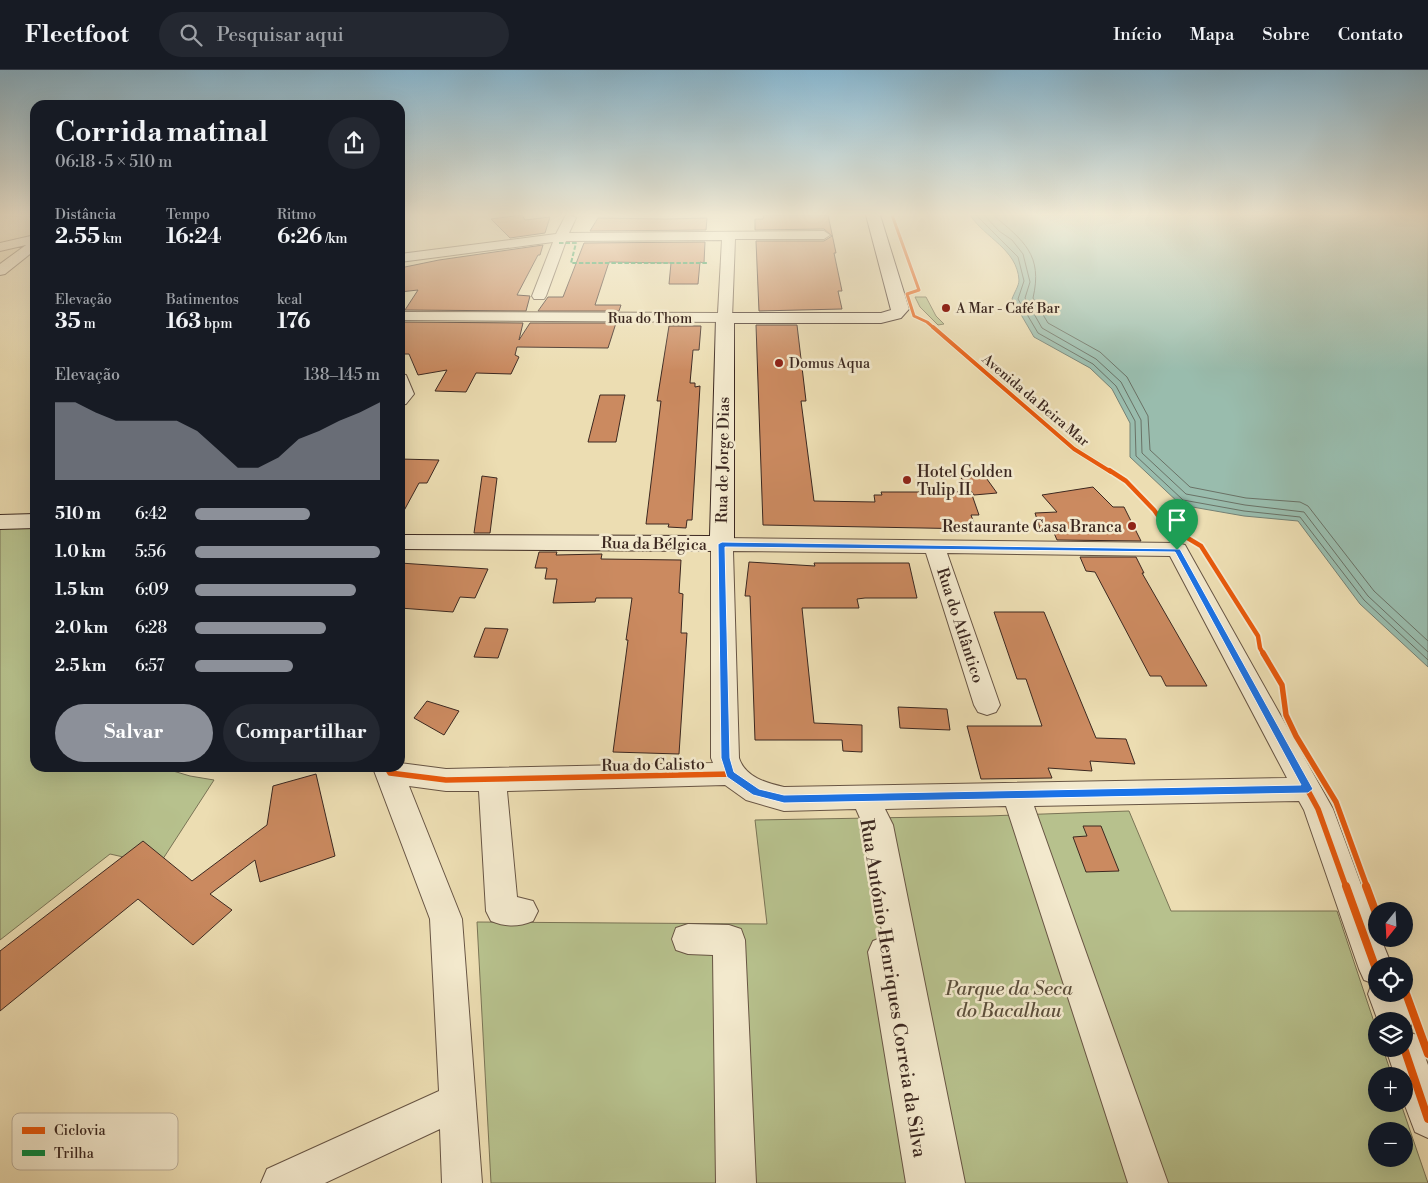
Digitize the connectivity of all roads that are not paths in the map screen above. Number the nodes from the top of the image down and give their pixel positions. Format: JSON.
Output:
{"nodes":[{"id":1,"x":550,"y":267,"type":"edge"},
{"id":2,"x":727,"y":267,"type":"edge"},
{"id":3,"x":889,"y":267,"type":"edge"},
{"id":4,"x":539,"y":296,"type":"dead end"},
{"id":5,"x":405,"y":316,"type":"edge"},
{"id":6,"x":725,"y":318,"type":"junction"},
{"id":7,"x":30,"y":521,"type":"edge"},
{"id":8,"x":0,"y":522,"type":"edge"},
{"id":9,"x":405,"y":542,"type":"edge"},
{"id":10,"x":722,"y":544,"type":"junction"},
{"id":11,"x":934,"y":546,"type":"junction"},
{"id":12,"x":987,"y":705,"type":"dead end"},
{"id":13,"x":389,"y":772,"type":"edge"},
{"id":14,"x":400,"y":772,"type":"edge"},
{"id":15,"x":730,"y":774,"type":"junction"},
{"id":16,"x":492,"y":780,"type":"junction"},
{"id":17,"x":1308,"y":789,"type":"junction"},
{"id":18,"x":1016,"y":794,"type":"junction"},
{"id":19,"x":865,"y":797,"type":"junction"},
{"id":20,"x":522,"y":911,"type":"dead end"},
{"id":21,"x":688,"y":939,"type":"dead end"},
{"id":22,"x":1372,"y":957,"type":"edge"},
{"id":23,"x":1407,"y":1057,"type":"edge"},
{"id":24,"x":458,"y":1101,"type":"junction"},
{"id":25,"x":1428,"y":1119,"type":"edge"},
{"id":26,"x":281,"y":1183,"type":"edge"},
{"id":27,"x":462,"y":1183,"type":"edge"},
{"id":28,"x":736,"y":1183,"type":"edge"},
{"id":29,"x":926,"y":1183,"type":"edge"},
{"id":30,"x":945,"y":1183,"type":"edge"},
{"id":31,"x":1148,"y":1183,"type":"edge"}],
"edges":[{"from":1,"to":4,"type":"street"},
{"from":2,"to":6,"type":"street","name":"Rua de Jorge Dias"},
{"from":3,"to":6,"type":"main road","name":"Rua do Thom"},
{"from":5,"to":6,"type":"street","name":"Rua do Thom"},
{"from":6,"to":10,"type":"main road","name":"Rua de Jorge Dias"},
{"from":7,"to":8,"type":"main road"},
{"from":9,"to":10,"type":"main road","name":"Rua da Bélgica"},
{"from":10,"to":11,"type":"street","name":"Rua da Bélgica"},
{"from":10,"to":15,"type":"street","name":"Rua de Jorge Dias"},
{"from":11,"to":12,"type":"street","name":"Rua do Atlântico"},
{"from":11,"to":17,"type":"street","name":"Rua da Bélgica"},
{"from":13,"to":24,"type":"street"},
{"from":14,"to":16,"type":"street","name":"Rua do Calisto"},
{"from":15,"to":16,"type":"street","name":"Rua do Calisto"},
{"from":15,"to":19,"type":"street"},
{"from":16,"to":20,"type":"street"},
{"from":17,"to":18,"type":"street"},
{"from":17,"to":22,"type":"street"},
{"from":18,"to":19,"type":"street"},
{"from":18,"to":31,"type":"street"},
{"from":19,"to":29,"type":"street","name":"Rua António Henriques Correia da Silva"},
{"from":19,"to":30,"type":"street","name":"Rua António Henriques Correia da Silva"},
{"from":21,"to":28,"type":"street"},
{"from":23,"to":25,"type":"street"},
{"from":24,"to":26,"type":"street"},
{"from":24,"to":27,"type":"street"}]}
